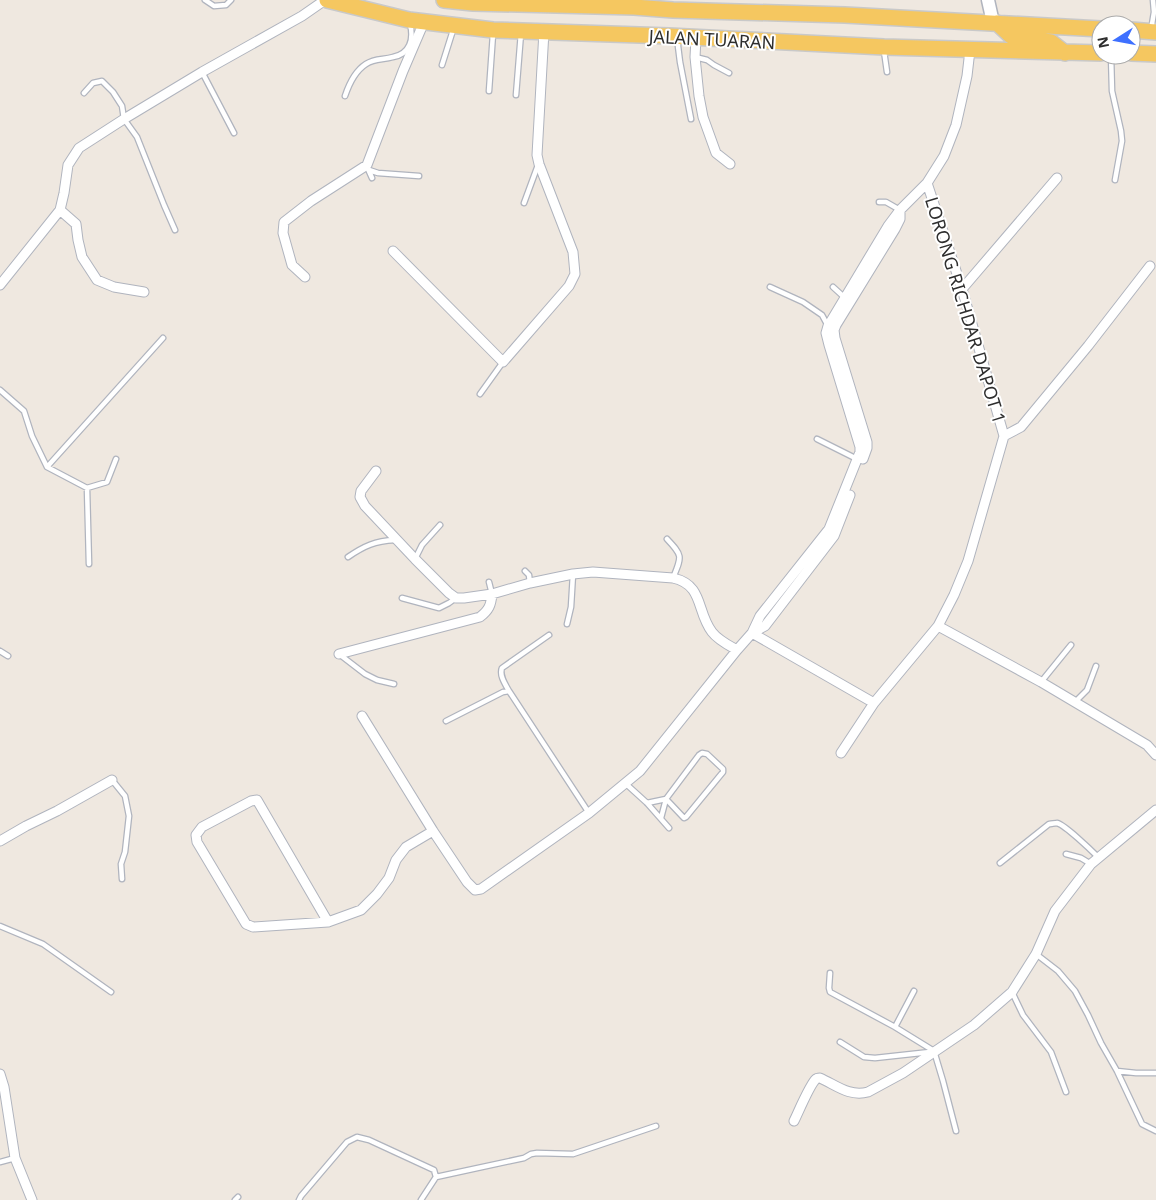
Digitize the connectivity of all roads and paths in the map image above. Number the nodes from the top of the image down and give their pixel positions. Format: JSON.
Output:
{"nodes":[{"id":1,"x":205,"y":0,"type":"edge"},
{"id":2,"x":231,"y":0,"type":"edge"},
{"id":3,"x":326,"y":0,"type":"edge"},
{"id":4,"x":444,"y":0,"type":"edge"},
{"id":5,"x":988,"y":0,"type":"edge"},
{"id":6,"x":473,"y":1,"type":"edge"},
{"id":7,"x":1154,"y":1,"type":"edge"},
{"id":8,"x":634,"y":4,"type":"edge"},
{"id":9,"x":674,"y":10,"type":"junction"},
{"id":10,"x":417,"y":21,"type":"junction"},
{"id":11,"x":997,"y":23,"type":"junction"},
{"id":12,"x":454,"y":26,"type":"junction"},
{"id":13,"x":1091,"y":28,"type":"edge"},
{"id":14,"x":493,"y":30,"type":"junction"},
{"id":15,"x":521,"y":31,"type":"junction"},
{"id":16,"x":544,"y":31,"type":"junction"},
{"id":17,"x":1153,"y":32,"type":"edge"},
{"id":18,"x":673,"y":37,"type":"junction"},
{"id":19,"x":696,"y":38,"type":"junction"},
{"id":20,"x":884,"y":47,"type":"junction"},
{"id":21,"x":970,"y":50,"type":"junction"},
{"id":22,"x":1064,"y":53,"type":"junction"},
{"id":23,"x":1091,"y":53,"type":"edge"},
{"id":24,"x":1141,"y":53,"type":"edge"},
{"id":25,"x":1156,"y":54,"type":"edge"},
{"id":26,"x":695,"y":57,"type":"junction"},
{"id":27,"x":442,"y":65,"type":"dead end"},
{"id":28,"x":1111,"y":65,"type":"edge"},
{"id":29,"x":202,"y":72,"type":"junction"},
{"id":30,"x":887,"y":72,"type":"dead end"},
{"id":31,"x":729,"y":73,"type":"dead end"},
{"id":32,"x":489,"y":90,"type":"dead end"},
{"id":33,"x":84,"y":93,"type":"dead end"},
{"id":34,"x":516,"y":95,"type":"dead end"},
{"id":35,"x":346,"y":96,"type":"dead end"},
{"id":36,"x":124,"y":119,"type":"junction"},
{"id":37,"x":691,"y":119,"type":"dead end"},
{"id":38,"x":234,"y":133,"type":"dead end"},
{"id":39,"x":539,"y":164,"type":"junction"},
{"id":40,"x":730,"y":164,"type":"dead end"},
{"id":41,"x":367,"y":169,"type":"junction"},
{"id":42,"x":418,"y":176,"type":"dead end"},
{"id":43,"x":372,"y":178,"type":"dead end"},
{"id":44,"x":1058,"y":178,"type":"dead end"},
{"id":45,"x":1115,"y":180,"type":"dead end"},
{"id":46,"x":927,"y":183,"type":"junction"},
{"id":47,"x":879,"y":202,"type":"dead end"},
{"id":48,"x":524,"y":203,"type":"dead end"},
{"id":49,"x":60,"y":210,"type":"junction"},
{"id":50,"x":900,"y":210,"type":"junction"},
{"id":51,"x":176,"y":230,"type":"dead end"},
{"id":52,"x":393,"y":251,"type":"dead end"},
{"id":53,"x":1150,"y":266,"type":"dead end"},
{"id":54,"x":305,"y":277,"type":"dead end"},
{"id":55,"x":0,"y":284,"type":"edge"},
{"id":56,"x":770,"y":287,"type":"dead end"},
{"id":57,"x":833,"y":287,"type":"dead end"},
{"id":58,"x":962,"y":289,"type":"junction"},
{"id":59,"x":144,"y":292,"type":"dead end"},
{"id":60,"x":844,"y":297,"type":"junction"},
{"id":61,"x":828,"y":326,"type":"junction"},
{"id":62,"x":163,"y":338,"type":"dead end"},
{"id":63,"x":503,"y":362,"type":"junction"},
{"id":64,"x":0,"y":390,"type":"edge"},
{"id":65,"x":480,"y":394,"type":"dead end"},
{"id":66,"x":1004,"y":436,"type":"junction"},
{"id":67,"x":817,"y":439,"type":"dead end"},
{"id":68,"x":116,"y":459,"type":"dead end"},
{"id":69,"x":857,"y":459,"type":"junction"},
{"id":70,"x":48,"y":467,"type":"junction"},
{"id":71,"x":376,"y":471,"type":"dead end"},
{"id":72,"x":87,"y":488,"type":"junction"},
{"id":73,"x":440,"y":525,"type":"dead end"},
{"id":74,"x":667,"y":539,"type":"dead end"},
{"id":75,"x":396,"y":540,"type":"junction"},
{"id":76,"x":348,"y":557,"type":"dead end"},
{"id":77,"x":415,"y":559,"type":"junction"},
{"id":78,"x":89,"y":564,"type":"dead end"},
{"id":79,"x":525,"y":571,"type":"dead end"},
{"id":80,"x":573,"y":574,"type":"junction"},
{"id":81,"x":673,"y":578,"type":"junction"},
{"id":82,"x":488,"y":582,"type":"dead end"},
{"id":83,"x":530,"y":583,"type":"junction"},
{"id":84,"x":492,"y":594,"type":"junction"},
{"id":85,"x":402,"y":598,"type":"dead end"},
{"id":86,"x":456,"y":598,"type":"junction"},
{"id":87,"x":567,"y":624,"type":"dead end"},
{"id":88,"x":938,"y":626,"type":"junction"},
{"id":89,"x":752,"y":633,"type":"junction"},
{"id":90,"x":549,"y":634,"type":"dead end"},
{"id":91,"x":1071,"y":645,"type":"dead end"},
{"id":92,"x":737,"y":650,"type":"junction"},
{"id":93,"x":0,"y":651,"type":"edge"},
{"id":94,"x":339,"y":654,"type":"joint"},
{"id":95,"x":8,"y":656,"type":"dead end"},
{"id":96,"x":1096,"y":666,"type":"dead end"},
{"id":97,"x":1041,"y":682,"type":"junction"},
{"id":98,"x":394,"y":684,"type":"dead end"},
{"id":99,"x":508,"y":691,"type":"junction"},
{"id":100,"x":1075,"y":702,"type":"junction"},
{"id":101,"x":874,"y":703,"type":"junction"},
{"id":102,"x":362,"y":716,"type":"dead end"},
{"id":103,"x":446,"y":721,"type":"dead end"},
{"id":104,"x":842,"y":753,"type":"dead end"},
{"id":105,"x":1156,"y":755,"type":"edge"},
{"id":106,"x":112,"y":780,"type":"joint"},
{"id":107,"x":625,"y":783,"type":"junction"},
{"id":108,"x":666,"y":799,"type":"junction"},
{"id":109,"x":647,"y":804,"type":"junction"},
{"id":110,"x":1156,"y":810,"type":"edge"},
{"id":111,"x":589,"y":813,"type":"junction"},
{"id":112,"x":661,"y":818,"type":"junction"},
{"id":113,"x":669,"y":828,"type":"dead end"},
{"id":114,"x":433,"y":831,"type":"junction"},
{"id":115,"x":0,"y":842,"type":"edge"},
{"id":116,"x":1066,"y":854,"type":"dead end"},
{"id":117,"x":1098,"y":857,"type":"junction"},
{"id":118,"x":1000,"y":863,"type":"dead end"},
{"id":119,"x":1091,"y":864,"type":"junction"},
{"id":120,"x":122,"y":879,"type":"dead end"},
{"id":121,"x":328,"y":922,"type":"junction"},
{"id":122,"x":0,"y":926,"type":"edge"},
{"id":123,"x":1036,"y":954,"type":"junction"},
{"id":124,"x":830,"y":973,"type":"dead end"},
{"id":125,"x":914,"y":991,"type":"dead end"},
{"id":126,"x":111,"y":992,"type":"dead end"},
{"id":127,"x":1012,"y":992,"type":"junction"},
{"id":128,"x":895,"y":1027,"type":"junction"},
{"id":129,"x":840,"y":1042,"type":"dead end"},
{"id":130,"x":934,"y":1051,"type":"junction"},
{"id":131,"x":1117,"y":1071,"type":"junction"},
{"id":132,"x":1156,"y":1073,"type":"edge"},
{"id":133,"x":0,"y":1074,"type":"edge"},
{"id":134,"x":2,"y":1087,"type":"edge"},
{"id":135,"x":1066,"y":1092,"type":"dead end"},
{"id":136,"x":794,"y":1121,"type":"dead end"},
{"id":137,"x":656,"y":1126,"type":"dead end"},
{"id":138,"x":956,"y":1131,"type":"dead end"},
{"id":139,"x":1156,"y":1131,"type":"edge"},
{"id":140,"x":15,"y":1158,"type":"junction"},
{"id":141,"x":0,"y":1162,"type":"edge"},
{"id":142,"x":436,"y":1177,"type":"junction"},
{"id":143,"x":32,"y":1200,"type":"edge"},
{"id":144,"x":299,"y":1200,"type":"edge"},
{"id":145,"x":421,"y":1200,"type":"edge"}],
"edges":[{"from":1,"to":2,"type":"lane"},
{"from":3,"to":10,"type":"main road","name":"JALAN TUARAN"},
{"from":3,"to":29,"type":"street"},
{"from":4,"to":6,"type":"main road","name":"JALAN TUARAN"},
{"from":5,"to":11,"type":"main road"},
{"from":6,"to":8,"type":"main road","name":"JALAN TUARAN"},
{"from":7,"to":17,"type":"lane"},
{"from":8,"to":9,"type":"main road","name":"JALAN TUARAN"},
{"from":9,"to":11,"type":"main road","name":"JALAN TUARAN"},
{"from":9,"to":18,"type":"main road"},
{"from":10,"to":12,"type":"main road","name":"JALAN TUARAN"},
{"from":10,"to":35,"type":"lane"},
{"from":10,"to":41,"type":"street"},
{"from":11,"to":13,"type":"main road","name":"JALAN TUARAN"},
{"from":11,"to":22,"type":"main road"},
{"from":12,"to":14,"type":"main road","name":"JALAN TUARAN"},
{"from":12,"to":27,"type":"lane"},
{"from":14,"to":15,"type":"main road","name":"JALAN TUARAN"},
{"from":14,"to":32,"type":"lane"},
{"from":15,"to":16,"type":"main road","name":"JALAN TUARAN"},
{"from":15,"to":34,"type":"lane"},
{"from":16,"to":18,"type":"main road","name":"JALAN TUARAN"},
{"from":16,"to":39,"type":"street"},
{"from":18,"to":19,"type":"main road","name":"JALAN TUARAN"},
{"from":18,"to":37,"type":"lane"},
{"from":19,"to":20,"type":"main road","name":"JALAN TUARAN"},
{"from":19,"to":26,"type":"street"},
{"from":20,"to":21,"type":"main road","name":"JALAN TUARAN"},
{"from":20,"to":30,"type":"lane"},
{"from":21,"to":22,"type":"main road","name":"JALAN TUARAN"},
{"from":21,"to":46,"type":"street"},
{"from":22,"to":23,"type":"main road","name":"JALAN TUARAN"},
{"from":24,"to":25,"type":"main road"},
{"from":26,"to":31,"type":"lane"},
{"from":26,"to":40,"type":"street"},
{"from":28,"to":45,"type":"lane"},
{"from":29,"to":36,"type":"street"},
{"from":29,"to":38,"type":"lane"},
{"from":33,"to":36,"type":"lane"},
{"from":36,"to":49,"type":"street"},
{"from":36,"to":51,"type":"lane"},
{"from":39,"to":48,"type":"lane"},
{"from":39,"to":63,"type":"street"},
{"from":41,"to":42,"type":"lane"},
{"from":41,"to":43,"type":"lane"},
{"from":41,"to":54,"type":"street"},
{"from":44,"to":58,"type":"street"},
{"from":46,"to":50,"type":"street"},
{"from":46,"to":58,"type":"street","name":"LORONG RICHDAR DAPOT 1"},
{"from":47,"to":50,"type":"lane"},
{"from":49,"to":55,"type":"street"},
{"from":49,"to":59,"type":"street"},
{"from":50,"to":60,"type":"street"},
{"from":50,"to":89,"type":"street"},
{"from":52,"to":63,"type":"street"},
{"from":53,"to":66,"type":"street"},
{"from":56,"to":61,"type":"lane"},
{"from":57,"to":60,"type":"lane"},
{"from":58,"to":66,"type":"street","name":"LORONG RICHDAR DAPOT 1"},
{"from":60,"to":61,"type":"street"},
{"from":61,"to":69,"type":"street"},
{"from":62,"to":70,"type":"lane"},
{"from":63,"to":65,"type":"lane"},
{"from":64,"to":70,"type":"lane"},
{"from":66,"to":88,"type":"street","name":"LORONG RICHDAR DAPOT 1"},
{"from":67,"to":69,"type":"lane"},
{"from":68,"to":72,"type":"lane"},
{"from":69,"to":89,"type":"street"},
{"from":70,"to":72,"type":"lane"},
{"from":71,"to":75,"type":"street"},
{"from":72,"to":78,"type":"lane"},
{"from":73,"to":77,"type":"lane"},
{"from":74,"to":81,"type":"lane"},
{"from":75,"to":76,"type":"lane"},
{"from":75,"to":77,"type":"street"},
{"from":77,"to":86,"type":"street"},
{"from":79,"to":83,"type":"lane"},
{"from":80,"to":81,"type":"street"},
{"from":80,"to":83,"type":"street"},
{"from":80,"to":87,"type":"lane"},
{"from":81,"to":92,"type":"street"},
{"from":82,"to":84,"type":"lane"},
{"from":83,"to":84,"type":"street"},
{"from":84,"to":86,"type":"street"},
{"from":84,"to":94,"type":"street"},
{"from":85,"to":86,"type":"lane"},
{"from":88,"to":97,"type":"street"},
{"from":88,"to":101,"type":"street","name":"LORONG RICHDAR DAPOT 1"},
{"from":89,"to":92,"type":"street"},
{"from":89,"to":101,"type":"street"},
{"from":90,"to":99,"type":"lane"},
{"from":91,"to":97,"type":"lane"},
{"from":92,"to":107,"type":"street"},
{"from":93,"to":95,"type":"lane"},
{"from":94,"to":98,"type":"lane"},
{"from":96,"to":100,"type":"lane"},
{"from":97,"to":100,"type":"street"},
{"from":99,"to":103,"type":"lane"},
{"from":99,"to":111,"type":"lane"},
{"from":100,"to":105,"type":"street"},
{"from":101,"to":104,"type":"street","name":"LORONG RICHDAR DAPOT 1"},
{"from":102,"to":114,"type":"street"},
{"from":106,"to":115,"type":"street"},
{"from":106,"to":120,"type":"lane"},
{"from":107,"to":109,"type":"lane"},
{"from":107,"to":111,"type":"street"},
{"from":108,"to":108,"type":"lane"},
{"from":108,"to":109,"type":"lane"},
{"from":108,"to":112,"type":"lane"},
{"from":109,"to":112,"type":"lane"},
{"from":110,"to":117,"type":"street"},
{"from":111,"to":114,"type":"street"},
{"from":112,"to":113,"type":"lane"},
{"from":114,"to":121,"type":"street"},
{"from":116,"to":119,"type":"lane"},
{"from":117,"to":118,"type":"lane"},
{"from":117,"to":119,"type":"street"},
{"from":119,"to":123,"type":"street"},
{"from":121,"to":121,"type":"street"},
{"from":122,"to":126,"type":"lane"},
{"from":123,"to":127,"type":"street"},
{"from":123,"to":131,"type":"lane"},
{"from":124,"to":128,"type":"lane"},
{"from":125,"to":128,"type":"lane"},
{"from":127,"to":130,"type":"street"},
{"from":127,"to":135,"type":"lane"},
{"from":128,"to":130,"type":"lane"},
{"from":129,"to":130,"type":"lane"},
{"from":130,"to":136,"type":"street"},
{"from":130,"to":138,"type":"lane"},
{"from":131,"to":132,"type":"lane"},
{"from":131,"to":139,"type":"lane"},
{"from":133,"to":134,"type":"street"},
{"from":134,"to":140,"type":"street"},
{"from":137,"to":142,"type":"lane"},
{"from":140,"to":141,"type":"lane"},
{"from":140,"to":143,"type":"street"},
{"from":142,"to":144,"type":"lane"},
{"from":142,"to":145,"type":"lane"}]}
